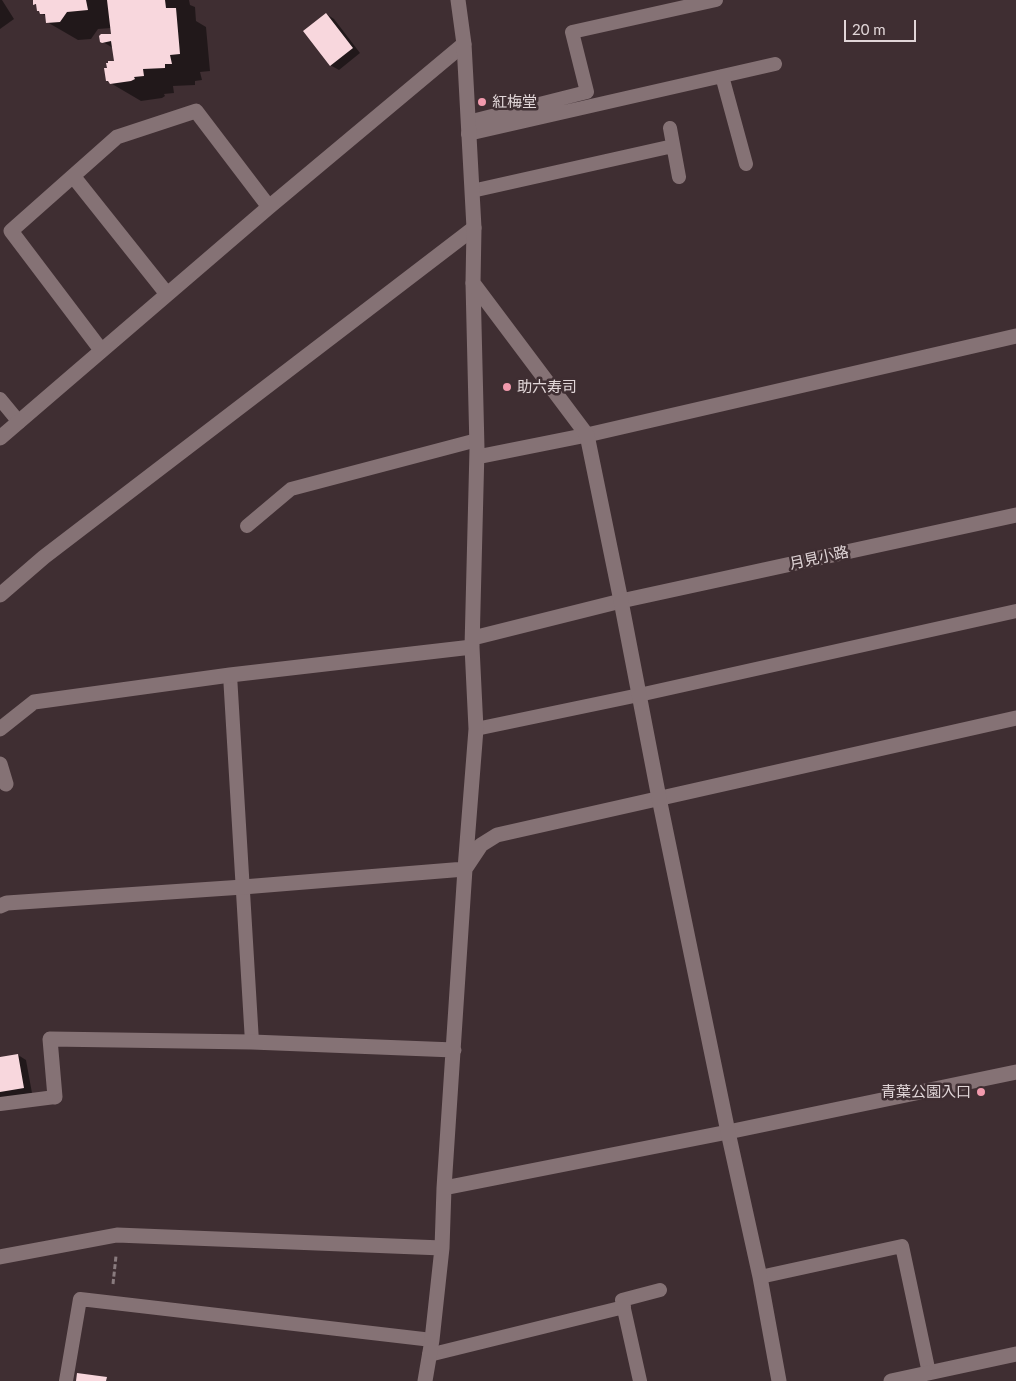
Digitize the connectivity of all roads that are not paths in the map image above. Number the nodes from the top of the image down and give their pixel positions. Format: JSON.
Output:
{"nodes":[{"id":1,"x":458,"y":0,"type":"edge"},
{"id":2,"x":716,"y":0,"type":"edge"},
{"id":3,"x":464,"y":44,"type":"junction"},
{"id":4,"x":775,"y":64,"type":"dead end"},
{"id":5,"x":722,"y":76,"type":"junction"},
{"id":6,"x":468,"y":128,"type":"junction"},
{"id":7,"x":670,"y":128,"type":"dead end"},
{"id":8,"x":674,"y":146,"type":"junction"},
{"id":9,"x":746,"y":164,"type":"dead end"},
{"id":10,"x":72,"y":176,"type":"junction"},
{"id":11,"x":679,"y":177,"type":"dead end"},
{"id":12,"x":472,"y":191,"type":"junction"},
{"id":13,"x":269,"y":207,"type":"junction"},
{"id":14,"x":474,"y":228,"type":"junction"},
{"id":15,"x":473,"y":283,"type":"junction"},
{"id":16,"x":166,"y":294,"type":"junction"},
{"id":17,"x":1016,"y":336,"type":"edge"},
{"id":18,"x":101,"y":350,"type":"junction"},
{"id":19,"x":0,"y":399,"type":"edge"},
{"id":20,"x":19,"y":422,"type":"junction"},
{"id":21,"x":587,"y":435,"type":"junction"},
{"id":22,"x":0,"y":438,"type":"edge"},
{"id":23,"x":477,"y":440,"type":"junction"},
{"id":24,"x":477,"y":457,"type":"junction"},
{"id":25,"x":1016,"y":515,"type":"edge"},
{"id":26,"x":248,"y":526,"type":"dead end"},
{"id":27,"x":0,"y":595,"type":"edge"},
{"id":28,"x":621,"y":601,"type":"junction"},
{"id":29,"x":1016,"y":611,"type":"edge"},
{"id":30,"x":472,"y":643,"type":"junction"},
{"id":31,"x":230,"y":675,"type":"junction"},
{"id":32,"x":639,"y":695,"type":"junction"},
{"id":33,"x":1016,"y":718,"type":"edge"},
{"id":34,"x":476,"y":729,"type":"junction"},
{"id":35,"x":0,"y":730,"type":"edge"},
{"id":36,"x":0,"y":764,"type":"edge"},
{"id":37,"x":6,"y":784,"type":"dead end"},
{"id":38,"x":659,"y":798,"type":"junction"},
{"id":39,"x":465,"y":869,"type":"junction"},
{"id":40,"x":243,"y":886,"type":"junction"},
{"id":41,"x":0,"y":906,"type":"edge"},
{"id":42,"x":252,"y":1042,"type":"junction"},
{"id":43,"x":454,"y":1050,"type":"junction"},
{"id":44,"x":1016,"y":1072,"type":"edge"},
{"id":45,"x":55,"y":1097,"type":"joint"},
{"id":46,"x":0,"y":1104,"type":"edge"},
{"id":47,"x":728,"y":1132,"type":"junction"},
{"id":48,"x":444,"y":1188,"type":"junction"},
{"id":49,"x":442,"y":1248,"type":"junction"},
{"id":50,"x":0,"y":1258,"type":"edge"},
{"id":51,"x":760,"y":1277,"type":"junction"},
{"id":52,"x":660,"y":1290,"type":"dead end"},
{"id":53,"x":624,"y":1308,"type":"junction"},
{"id":54,"x":430,"y":1347,"type":"junction"},
{"id":55,"x":1016,"y":1354,"type":"edge"},
{"id":56,"x":929,"y":1373,"type":"junction"},
{"id":57,"x":66,"y":1381,"type":"edge"},
{"id":58,"x":425,"y":1381,"type":"edge"},
{"id":59,"x":640,"y":1381,"type":"edge"},
{"id":60,"x":779,"y":1381,"type":"edge"},
{"id":61,"x":891,"y":1381,"type":"edge"}],
"edges":[{"from":1,"to":3,"type":"street"},
{"from":2,"to":6,"type":"lane"},
{"from":3,"to":6,"type":"street"},
{"from":3,"to":13,"type":"street"},
{"from":4,"to":5,"type":"lane"},
{"from":5,"to":6,"type":"lane"},
{"from":5,"to":9,"type":"lane"},
{"from":6,"to":12,"type":"street"},
{"from":7,"to":8,"type":"lane"},
{"from":8,"to":11,"type":"lane"},
{"from":8,"to":12,"type":"lane"},
{"from":10,"to":13,"type":"street"},
{"from":10,"to":16,"type":"street"},
{"from":10,"to":18,"type":"street"},
{"from":12,"to":14,"type":"street"},
{"from":13,"to":16,"type":"street"},
{"from":14,"to":15,"type":"street"},
{"from":14,"to":27,"type":"street"},
{"from":15,"to":21,"type":"street"},
{"from":15,"to":23,"type":"street"},
{"from":16,"to":18,"type":"street"},
{"from":17,"to":21,"type":"street"},
{"from":18,"to":20,"type":"street"},
{"from":19,"to":20,"type":"lane"},
{"from":20,"to":22,"type":"street"},
{"from":21,"to":24,"type":"street"},
{"from":21,"to":28,"type":"street"},
{"from":23,"to":24,"type":"street"},
{"from":23,"to":26,"type":"lane"},
{"from":24,"to":30,"type":"street"},
{"from":25,"to":28,"type":"street","name":"月見小路"},
{"from":28,"to":30,"type":"street","name":"月見小路"},
{"from":28,"to":32,"type":"street"},
{"from":29,"to":32,"type":"lane"},
{"from":30,"to":31,"type":"street","name":"月見小路"},
{"from":30,"to":34,"type":"street"},
{"from":31,"to":35,"type":"street","name":"月見小路"},
{"from":31,"to":40,"type":"lane"},
{"from":32,"to":34,"type":"lane"},
{"from":32,"to":38,"type":"street"},
{"from":33,"to":38,"type":"street"},
{"from":34,"to":39,"type":"street"},
{"from":36,"to":37,"type":"street"},
{"from":38,"to":39,"type":"street"},
{"from":38,"to":47,"type":"street"},
{"from":39,"to":40,"type":"street"},
{"from":39,"to":43,"type":"street"},
{"from":40,"to":41,"type":"street"},
{"from":40,"to":42,"type":"lane"},
{"from":42,"to":43,"type":"street"},
{"from":42,"to":45,"type":"street"},
{"from":43,"to":48,"type":"street"},
{"from":44,"to":47,"type":"street"},
{"from":45,"to":46,"type":"lane"},
{"from":47,"to":48,"type":"street"},
{"from":47,"to":51,"type":"street"},
{"from":48,"to":49,"type":"street"},
{"from":49,"to":50,"type":"street"},
{"from":49,"to":54,"type":"street"},
{"from":51,"to":56,"type":"lane"},
{"from":51,"to":60,"type":"street"},
{"from":52,"to":53,"type":"lane"},
{"from":53,"to":54,"type":"lane"},
{"from":53,"to":59,"type":"lane"},
{"from":54,"to":57,"type":"lane"},
{"from":54,"to":58,"type":"street"},
{"from":55,"to":56,"type":"street"},
{"from":56,"to":61,"type":"street"}]}
